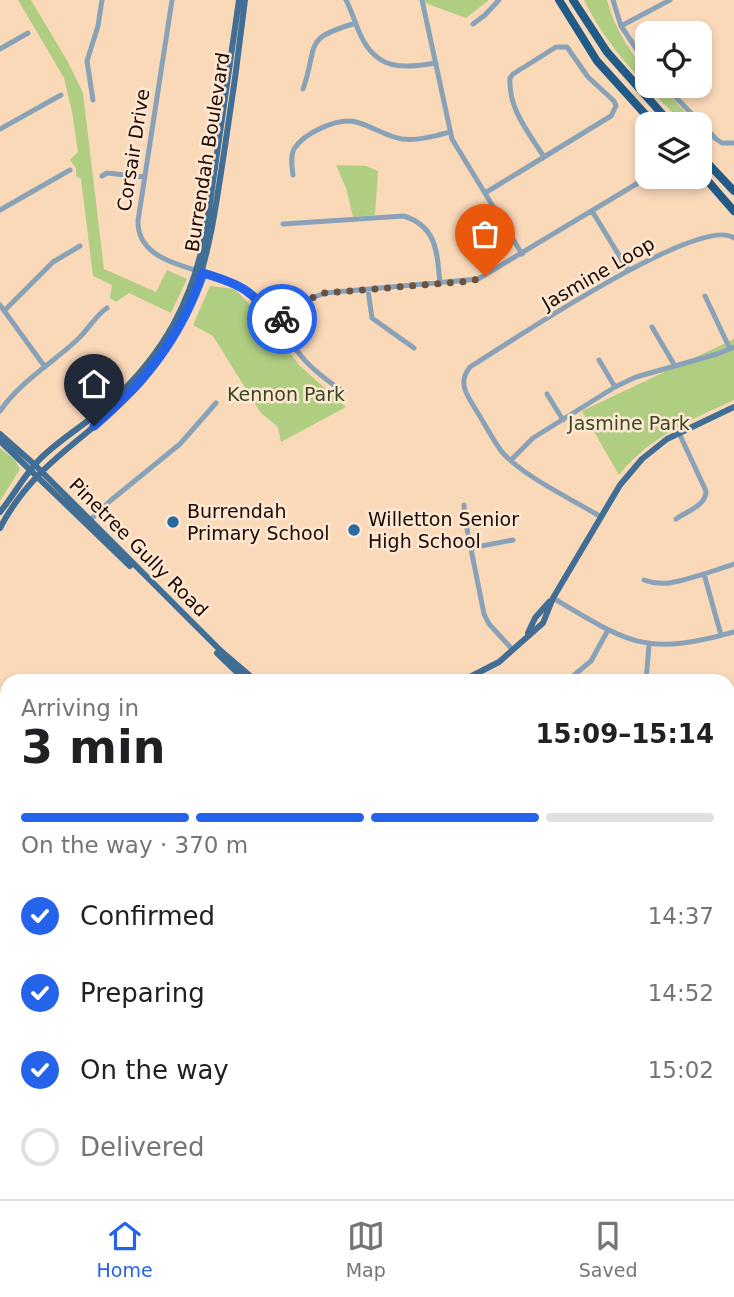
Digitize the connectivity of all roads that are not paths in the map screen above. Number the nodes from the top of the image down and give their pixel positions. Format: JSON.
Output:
{"nodes":[{"id":1,"x":102,"y":0,"type":"edge"},
{"id":2,"x":172,"y":0,"type":"edge"},
{"id":3,"x":239,"y":0,"type":"edge"},
{"id":4,"x":245,"y":0,"type":"edge"},
{"id":5,"x":346,"y":0,"type":"edge"},
{"id":6,"x":422,"y":0,"type":"edge"},
{"id":7,"x":499,"y":0,"type":"edge"},
{"id":8,"x":559,"y":0,"type":"edge"},
{"id":9,"x":564,"y":0,"type":"edge"},
{"id":10,"x":573,"y":0,"type":"edge"},
{"id":11,"x":613,"y":0,"type":"edge"},
{"id":12,"x":670,"y":0,"type":"edge"},
{"id":13,"x":566,"y":15,"type":"junction"},
{"id":14,"x":356,"y":23,"type":"junction"},
{"id":15,"x":473,"y":24,"type":"dead end"},
{"id":16,"x":621,"y":26,"type":"junction"},
{"id":17,"x":28,"y":33,"type":"dead end"},
{"id":18,"x":635,"y":47,"type":"edge"},
{"id":19,"x":0,"y":49,"type":"edge"},
{"id":20,"x":436,"y":63,"type":"junction"},
{"id":21,"x":303,"y":89,"type":"dead end"},
{"id":22,"x":61,"y":95,"type":"dead end"},
{"id":23,"x":677,"y":98,"type":"edge"},
{"id":24,"x":93,"y":100,"type":"dead end"},
{"id":25,"x":643,"y":112,"type":"edge"},
{"id":26,"x":660,"y":112,"type":"edge"},
{"id":27,"x":0,"y":129,"type":"edge"},
{"id":28,"x":450,"y":132,"type":"junction"},
{"id":29,"x":734,"y":143,"type":"edge"},
{"id":30,"x":544,"y":157,"type":"junction"},
{"id":31,"x":712,"y":168,"type":"edge"},
{"id":32,"x":70,"y":170,"type":"dead end"},
{"id":33,"x":293,"y":175,"type":"dead end"},
{"id":34,"x":102,"y":176,"type":"dead end"},
{"id":35,"x":144,"y":177,"type":"junction"},
{"id":36,"x":635,"y":185,"type":"edge"},
{"id":37,"x":712,"y":186,"type":"edge"},
{"id":38,"x":734,"y":191,"type":"edge"},
{"id":39,"x":485,"y":193,"type":"junction"},
{"id":40,"x":0,"y":210,"type":"edge"},
{"id":41,"x":592,"y":211,"type":"junction"},
{"id":42,"x":734,"y":211,"type":"edge"},
{"id":43,"x":283,"y":224,"type":"dead end"},
{"id":44,"x":734,"y":238,"type":"edge"},
{"id":45,"x":80,"y":246,"type":"dead end"},
{"id":46,"x":522,"y":254,"type":"junction"},
{"id":47,"x":628,"y":270,"type":"junction"},
{"id":48,"x":200,"y":272,"type":"junction"},
{"id":49,"x":440,"y":284,"type":"junction"},
{"id":50,"x":368,"y":289,"type":"junction"},
{"id":51,"x":705,"y":296,"type":"dead end"},
{"id":52,"x":0,"y":305,"type":"edge"},
{"id":53,"x":107,"y":308,"type":"dead end"},
{"id":54,"x":4,"y":311,"type":"junction"},
{"id":55,"x":276,"y":323,"type":"junction"},
{"id":56,"x":652,"y":327,"type":"dead end"},
{"id":57,"x":414,"y":348,"type":"dead end"},
{"id":58,"x":732,"y":348,"type":"edge"},
{"id":59,"x":599,"y":360,"type":"dead end"},
{"id":60,"x":674,"y":366,"type":"junction"},
{"id":61,"x":45,"y":367,"type":"junction"},
{"id":62,"x":615,"y":387,"type":"junction"},
{"id":63,"x":343,"y":391,"type":"dead end"},
{"id":64,"x":547,"y":394,"type":"dead end"},
{"id":65,"x":216,"y":403,"type":"dead end"},
{"id":66,"x":734,"y":407,"type":"edge"},
{"id":67,"x":0,"y":411,"type":"edge"},
{"id":68,"x":563,"y":420,"type":"junction"},
{"id":69,"x":679,"y":433,"type":"junction"},
{"id":70,"x":0,"y":434,"type":"edge"},
{"id":71,"x":0,"y":441,"type":"edge"},
{"id":72,"x":511,"y":460,"type":"junction"},
{"id":73,"x":36,"y":470,"type":"junction"},
{"id":74,"x":464,"y":505,"type":"dead end"},
{"id":75,"x":0,"y":512,"type":"edge"},
{"id":76,"x":601,"y":517,"type":"junction"},
{"id":77,"x":676,"y":519,"type":"dead end"},
{"id":78,"x":89,"y":521,"type":"junction"},
{"id":79,"x":0,"y":528,"type":"edge"},
{"id":80,"x":513,"y":540,"type":"dead end"},
{"id":81,"x":471,"y":548,"type":"junction"},
{"id":82,"x":734,"y":564,"type":"edge"},
{"id":83,"x":704,"y":575,"type":"junction"},
{"id":84,"x":644,"y":580,"type":"dead end"},
{"id":85,"x":553,"y":598,"type":"junction"},
{"id":86,"x":608,"y":630,"type":"junction"},
{"id":87,"x":734,"y":632,"type":"edge"},
{"id":88,"x":721,"y":635,"type":"junction"},
{"id":89,"x":649,"y":645,"type":"junction"},
{"id":90,"x":513,"y":650,"type":"junction"},
{"id":91,"x":239,"y":672,"type":"joint"},
{"id":92,"x":477,"y":674,"type":"edge"},
{"id":93,"x":575,"y":674,"type":"edge"},
{"id":94,"x":647,"y":674,"type":"edge"}],
"edges":[{"from":1,"to":24,"type":"street"},
{"from":2,"to":35,"type":"street","name":"Corsair Drive"},
{"from":3,"to":48,"type":"main road","name":"Burrendah Boulevard"},
{"from":4,"to":48,"type":"main road","name":"Burrendah Boulevard"},
{"from":5,"to":14,"type":"street"},
{"from":6,"to":20,"type":"street"},
{"from":7,"to":15,"type":"street"},
{"from":8,"to":13,"type":"highway"},
{"from":9,"to":13,"type":"main road"},
{"from":10,"to":26,"type":"highway"},
{"from":11,"to":16,"type":"street"},
{"from":12,"to":16,"type":"street"},
{"from":13,"to":25,"type":"highway"},
{"from":14,"to":20,"type":"street"},
{"from":14,"to":21,"type":"street"},
{"from":16,"to":18,"type":"street"},
{"from":17,"to":19,"type":"street"},
{"from":20,"to":28,"type":"street"},
{"from":22,"to":27,"type":"street"},
{"from":23,"to":29,"type":"street"},
{"from":28,"to":33,"type":"street"},
{"from":28,"to":39,"type":"street"},
{"from":30,"to":30,"type":"street"},
{"from":30,"to":39,"type":"street"},
{"from":31,"to":38,"type":"highway"},
{"from":32,"to":40,"type":"street"},
{"from":34,"to":35,"type":"street"},
{"from":35,"to":48,"type":"street","name":"Corsair Drive"},
{"from":36,"to":41,"type":"street"},
{"from":37,"to":42,"type":"highway"},
{"from":39,"to":46,"type":"street"},
{"from":41,"to":46,"type":"street"},
{"from":41,"to":47,"type":"street"},
{"from":43,"to":49,"type":"street"},
{"from":44,"to":47,"type":"street","name":"Jasmine Loop"},
{"from":45,"to":54,"type":"street"},
{"from":46,"to":49,"type":"street"},
{"from":47,"to":72,"type":"street","name":"Jasmine Loop"},
{"from":48,"to":55,"type":"street"},
{"from":48,"to":73,"type":"main road","name":"Burrendah Boulevard"},
{"from":49,"to":50,"type":"street"},
{"from":50,"to":55,"type":"street"},
{"from":50,"to":57,"type":"street"},
{"from":51,"to":58,"type":"street"},
{"from":52,"to":54,"type":"street"},
{"from":53,"to":61,"type":"street"},
{"from":54,"to":61,"type":"street"},
{"from":55,"to":63,"type":"street"},
{"from":56,"to":60,"type":"street"},
{"from":58,"to":60,"type":"street"},
{"from":59,"to":62,"type":"street"},
{"from":60,"to":62,"type":"street"},
{"from":61,"to":67,"type":"street"},
{"from":62,"to":68,"type":"street"},
{"from":64,"to":68,"type":"street"},
{"from":65,"to":78,"type":"street"},
{"from":66,"to":69,"type":"main road"},
{"from":68,"to":72,"type":"street"},
{"from":69,"to":76,"type":"main road"},
{"from":69,"to":77,"type":"street"},
{"from":70,"to":73,"type":"main road","name":"Pinetree Gully Road"},
{"from":71,"to":73,"type":"main road","name":"Pinetree Gully Road"},
{"from":72,"to":76,"type":"street","name":"Jasmine Loop"},
{"from":73,"to":75,"type":"main road","name":"Burrendah Boulevard"},
{"from":73,"to":78,"type":"main road","name":"Pinetree Gully Road"},
{"from":73,"to":79,"type":"main road","name":"Burrendah Boulevard"},
{"from":73,"to":91,"type":"main road","name":"Pinetree Gully Road"},
{"from":74,"to":81,"type":"street"},
{"from":76,"to":85,"type":"main road"},
{"from":78,"to":91,"type":"main road","name":"Pinetree Gully Road"},
{"from":80,"to":81,"type":"street"},
{"from":81,"to":90,"type":"street"},
{"from":82,"to":83,"type":"street"},
{"from":83,"to":84,"type":"street"},
{"from":83,"to":88,"type":"street"},
{"from":85,"to":86,"type":"street"},
{"from":85,"to":90,"type":"main road"},
{"from":86,"to":89,"type":"street"},
{"from":86,"to":93,"type":"street"},
{"from":87,"to":88,"type":"street"},
{"from":88,"to":89,"type":"street"},
{"from":89,"to":94,"type":"street"},
{"from":90,"to":92,"type":"main road"}]}
